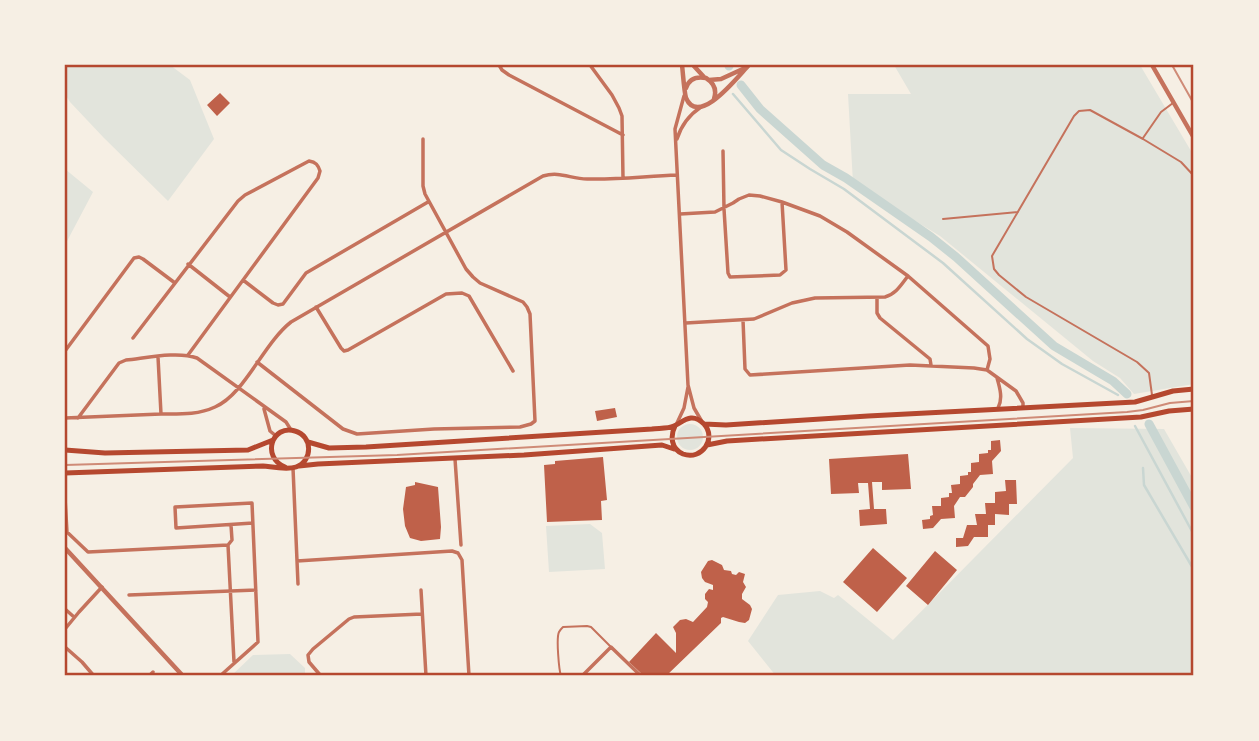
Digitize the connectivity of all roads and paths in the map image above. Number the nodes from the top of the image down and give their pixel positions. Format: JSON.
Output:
{"nodes":[{"id":1,"x":499,"y":65,"type":"edge"},
{"id":2,"x":590,"y":65,"type":"edge"},
{"id":3,"x":682,"y":65,"type":"edge"},
{"id":4,"x":693,"y":65,"type":"edge"},
{"id":5,"x":1152,"y":65,"type":"edge"},
{"id":6,"x":748,"y":66,"type":"edge"},
{"id":7,"x":707,"y":79,"type":"junction"},
{"id":8,"x":685,"y":92,"type":"junction"},
{"id":9,"x":713,"y":100,"type":"junction"},
{"id":10,"x":1174,"y":103,"type":"junction"},
{"id":11,"x":701,"y":107,"type":"junction"},
{"id":12,"x":623,"y":135,"type":"junction"},
{"id":13,"x":1194,"y":138,"type":"edge"},
{"id":14,"x":423,"y":139,"type":"dead end"},
{"id":15,"x":1143,"y":139,"type":"junction"},
{"id":16,"x":676,"y":141,"type":"junction"},
{"id":17,"x":723,"y":151,"type":"dead end"},
{"id":18,"x":677,"y":175,"type":"junction"},
{"id":19,"x":1194,"y":176,"type":"edge"},
{"id":20,"x":624,"y":178,"type":"junction"},
{"id":21,"x":428,"y":202,"type":"junction"},
{"id":22,"x":782,"y":202,"type":"junction"},
{"id":23,"x":724,"y":209,"type":"junction"},
{"id":24,"x":1018,"y":212,"type":"junction"},
{"id":25,"x":680,"y":214,"type":"junction"},
{"id":26,"x":943,"y":219,"type":"dead end"},
{"id":27,"x":447,"y":233,"type":"junction"},
{"id":28,"x":188,"y":264,"type":"junction"},
{"id":29,"x":908,"y":276,"type":"junction"},
{"id":30,"x":243,"y":280,"type":"junction"},
{"id":31,"x":175,"y":283,"type":"junction"},
{"id":32,"x":230,"y":297,"type":"junction"},
{"id":33,"x":877,"y":298,"type":"junction"},
{"id":34,"x":316,"y":306,"type":"junction"},
{"id":35,"x":743,"y":320,"type":"junction"},
{"id":36,"x":686,"y":323,"type":"junction"},
{"id":37,"x":133,"y":338,"type":"dead end"},
{"id":38,"x":65,"y":351,"type":"edge"},
{"id":39,"x":188,"y":355,"type":"junction"},
{"id":40,"x":158,"y":357,"type":"junction"},
{"id":41,"x":257,"y":362,"type":"junction"},
{"id":42,"x":931,"y":366,"type":"junction"},
{"id":43,"x":987,"y":370,"type":"junction"},
{"id":44,"x":513,"y":371,"type":"dead end"},
{"id":45,"x":996,"y":376,"type":"junction"},
{"id":46,"x":688,"y":385,"type":"junction"},
{"id":47,"x":238,"y":388,"type":"junction"},
{"id":48,"x":1194,"y":389,"type":"edge"},
{"id":49,"x":1152,"y":398,"type":"junction"},
{"id":50,"x":264,"y":407,"type":"junction"},
{"id":51,"x":1023,"y":408,"type":"junction"},
{"id":52,"x":1194,"y":409,"type":"edge"},
{"id":53,"x":997,"y":410,"type":"junction"},
{"id":54,"x":161,"y":414,"type":"junction"},
{"id":55,"x":65,"y":418,"type":"edge"},
{"id":56,"x":78,"y":418,"type":"junction"},
{"id":57,"x":704,"y":424,"type":"junction"},
{"id":58,"x":676,"y":425,"type":"junction"},
{"id":59,"x":291,"y":430,"type":"junction"},
{"id":60,"x":274,"y":438,"type":"junction"},
{"id":61,"x":308,"y":442,"type":"junction"},
{"id":62,"x":707,"y":445,"type":"junction"},
{"id":63,"x":65,"y":450,"type":"edge"},
{"id":64,"x":677,"y":450,"type":"junction"},
{"id":65,"x":455,"y":459,"type":"junction"},
{"id":66,"x":285,"y":467,"type":"junction"},
{"id":67,"x":296,"y":467,"type":"junction"},
{"id":68,"x":65,"y":473,"type":"edge"},
{"id":69,"x":65,"y":498,"type":"edge"},
{"id":70,"x":253,"y":523,"type":"junction"},
{"id":71,"x":231,"y":525,"type":"junction"},
{"id":72,"x":228,"y":545,"type":"junction"},
{"id":73,"x":461,"y":545,"type":"dead end"},
{"id":74,"x":65,"y":548,"type":"edge"},
{"id":75,"x":297,"y":561,"type":"junction"},
{"id":76,"x":298,"y":584,"type":"dead end"},
{"id":77,"x":102,"y":587,"type":"junction"},
{"id":78,"x":256,"y":590,"type":"junction"},
{"id":79,"x":421,"y":590,"type":"dead end"},
{"id":80,"x":230,"y":591,"type":"junction"},
{"id":81,"x":129,"y":595,"type":"dead end"},
{"id":82,"x":65,"y":609,"type":"edge"},
{"id":83,"x":422,"y":614,"type":"junction"},
{"id":84,"x":74,"y":617,"type":"junction"},
{"id":85,"x":65,"y":629,"type":"edge"},
{"id":86,"x":65,"y":647,"type":"edge"},
{"id":87,"x":611,"y":647,"type":"junction"},
{"id":88,"x":234,"y":663,"type":"junction"},
{"id":89,"x":153,"y":672,"type":"dead end"},
{"id":90,"x":182,"y":675,"type":"edge"},
{"id":91,"x":94,"y":676,"type":"edge"},
{"id":92,"x":149,"y":676,"type":"edge"},
{"id":93,"x":189,"y":676,"type":"edge"},
{"id":94,"x":222,"y":676,"type":"edge"},
{"id":95,"x":321,"y":676,"type":"edge"},
{"id":96,"x":426,"y":676,"type":"edge"},
{"id":97,"x":469,"y":676,"type":"edge"},
{"id":98,"x":561,"y":676,"type":"edge"},
{"id":99,"x":582,"y":676,"type":"edge"},
{"id":100,"x":640,"y":676,"type":"edge"}],
"edges":[{"from":1,"to":12,"type":"street"},
{"from":2,"to":12,"type":"street"},
{"from":3,"to":8,"type":"street"},
{"from":4,"to":7,"type":"street"},
{"from":5,"to":10,"type":"street"},
{"from":6,"to":7,"type":"street"},
{"from":6,"to":9,"type":"street"},
{"from":7,"to":8,"type":"street"},
{"from":7,"to":9,"type":"street"},
{"from":8,"to":11,"type":"street"},
{"from":8,"to":16,"type":"street"},
{"from":9,"to":11,"type":"street"},
{"from":10,"to":13,"type":"street"},
{"from":10,"to":15,"type":"lane"},
{"from":11,"to":16,"type":"street"},
{"from":12,"to":20,"type":"street"},
{"from":14,"to":21,"type":"street"},
{"from":15,"to":19,"type":"lane"},
{"from":15,"to":24,"type":"lane"},
{"from":16,"to":18,"type":"street"},
{"from":17,"to":23,"type":"street"},
{"from":18,"to":20,"type":"street"},
{"from":18,"to":25,"type":"street"},
{"from":20,"to":27,"type":"street"},
{"from":21,"to":27,"type":"street"},
{"from":21,"to":30,"type":"street"},
{"from":22,"to":23,"type":"street"},
{"from":22,"to":23,"type":"street"},
{"from":22,"to":29,"type":"street"},
{"from":23,"to":25,"type":"street"},
{"from":24,"to":26,"type":"lane"},
{"from":24,"to":49,"type":"lane"},
{"from":25,"to":36,"type":"street"},
{"from":27,"to":34,"type":"street"},
{"from":27,"to":41,"type":"street"},
{"from":28,"to":30,"type":"street"},
{"from":28,"to":31,"type":"street"},
{"from":28,"to":32,"type":"street"},
{"from":29,"to":33,"type":"street"},
{"from":29,"to":43,"type":"street"},
{"from":30,"to":32,"type":"street"},
{"from":31,"to":37,"type":"street"},
{"from":31,"to":38,"type":"street"},
{"from":32,"to":39,"type":"street"},
{"from":33,"to":35,"type":"street"},
{"from":33,"to":42,"type":"street"},
{"from":34,"to":41,"type":"street"},
{"from":34,"to":44,"type":"street"},
{"from":35,"to":36,"type":"street"},
{"from":35,"to":42,"type":"street"},
{"from":36,"to":46,"type":"street"},
{"from":39,"to":40,"type":"street"},
{"from":39,"to":47,"type":"street"},
{"from":40,"to":54,"type":"street"},
{"from":40,"to":56,"type":"street"},
{"from":41,"to":47,"type":"street"},
{"from":42,"to":43,"type":"street"},
{"from":43,"to":45,"type":"street"},
{"from":45,"to":51,"type":"street"},
{"from":45,"to":53,"type":"street"},
{"from":46,"to":57,"type":"street"},
{"from":46,"to":58,"type":"street"},
{"from":47,"to":50,"type":"street"},
{"from":47,"to":54,"type":"street"},
{"from":48,"to":49,"type":"main road"},
{"from":49,"to":51,"type":"main road"},
{"from":50,"to":59,"type":"street"},
{"from":50,"to":60,"type":"street"},
{"from":51,"to":53,"type":"main road"},
{"from":52,"to":62,"type":"main road"},
{"from":53,"to":57,"type":"main road"},
{"from":54,"to":56,"type":"street"},
{"from":55,"to":56,"type":"street"},
{"from":57,"to":58,"type":"main road"},
{"from":57,"to":62,"type":"main road"},
{"from":58,"to":61,"type":"main road"},
{"from":58,"to":64,"type":"main road"},
{"from":59,"to":60,"type":"main road"},
{"from":59,"to":61,"type":"main road"},
{"from":60,"to":63,"type":"main road"},
{"from":60,"to":66,"type":"main road"},
{"from":61,"to":67,"type":"main road"},
{"from":62,"to":64,"type":"main road"},
{"from":64,"to":65,"type":"main road"},
{"from":65,"to":67,"type":"main road"},
{"from":65,"to":73,"type":"street"},
{"from":66,"to":67,"type":"main road"},
{"from":66,"to":68,"type":"main road"},
{"from":67,"to":75,"type":"street"},
{"from":69,"to":72,"type":"street"},
{"from":70,"to":71,"type":"street"},
{"from":70,"to":71,"type":"street"},
{"from":70,"to":78,"type":"street"},
{"from":71,"to":72,"type":"street"},
{"from":72,"to":80,"type":"street"},
{"from":74,"to":77,"type":"street"},
{"from":75,"to":76,"type":"street"},
{"from":75,"to":97,"type":"street"},
{"from":77,"to":84,"type":"street"},
{"from":77,"to":90,"type":"street"},
{"from":78,"to":80,"type":"street"},
{"from":78,"to":88,"type":"street"},
{"from":79,"to":83,"type":"street"},
{"from":80,"to":81,"type":"street"},
{"from":80,"to":88,"type":"street"},
{"from":82,"to":84,"type":"street"},
{"from":83,"to":95,"type":"street"},
{"from":83,"to":96,"type":"street"},
{"from":84,"to":85,"type":"street"},
{"from":86,"to":91,"type":"street"},
{"from":87,"to":98,"type":"lane"},
{"from":87,"to":99,"type":"street"},
{"from":87,"to":100,"type":"street"},
{"from":88,"to":94,"type":"street"},
{"from":89,"to":92,"type":"street"},
{"from":90,"to":93,"type":"street"}]}
